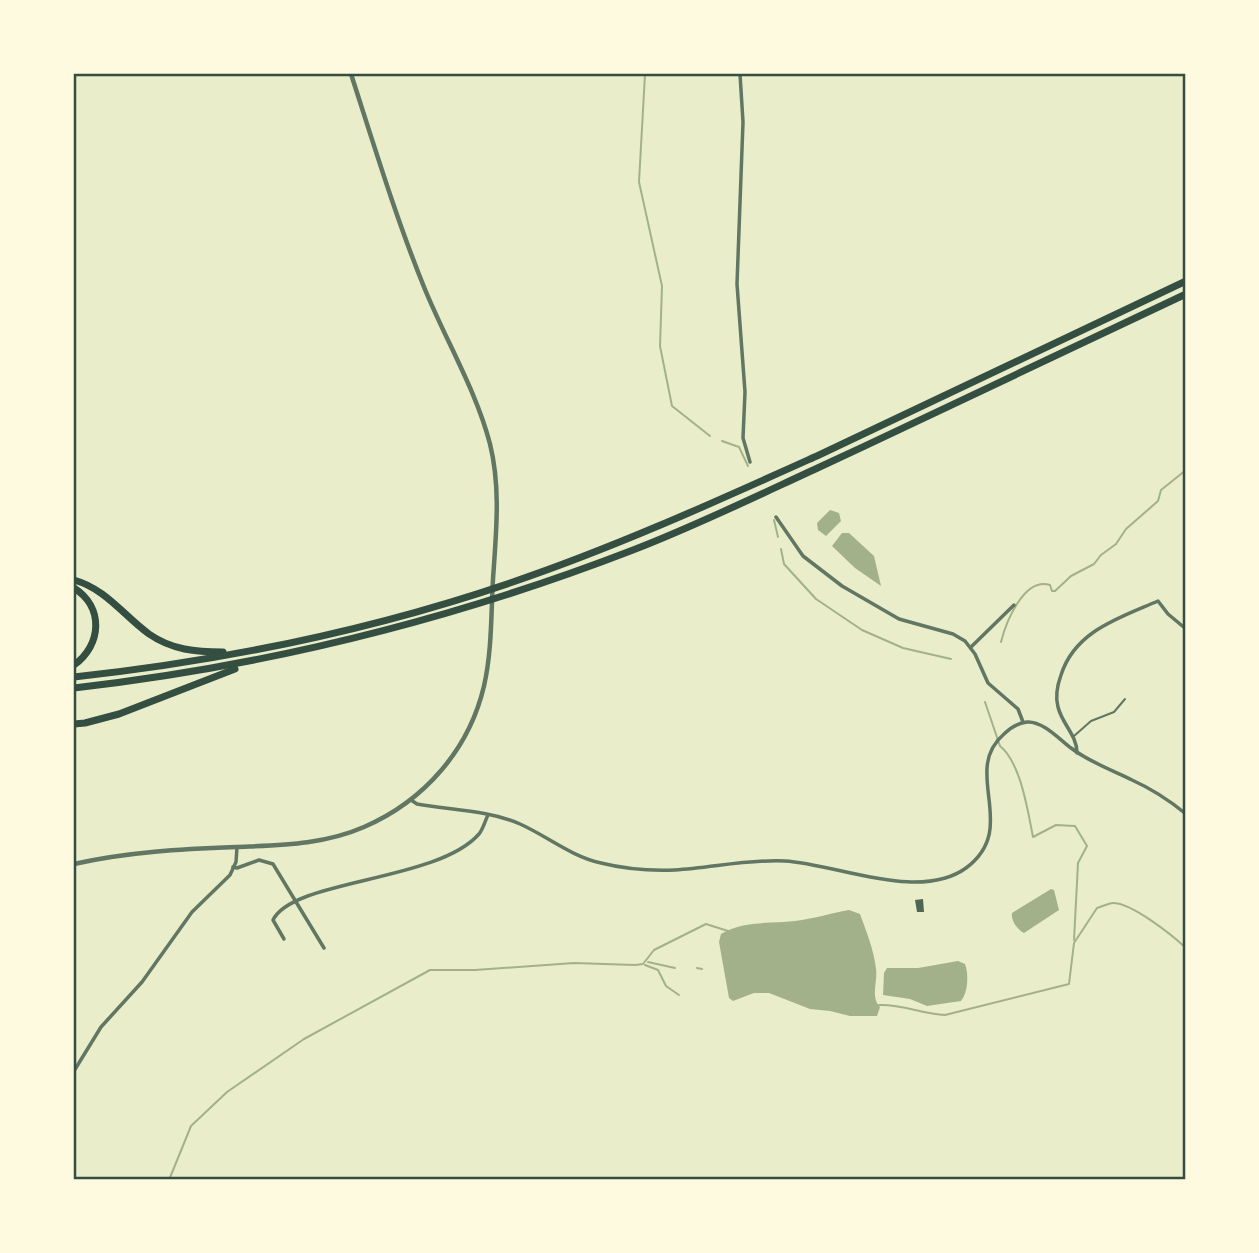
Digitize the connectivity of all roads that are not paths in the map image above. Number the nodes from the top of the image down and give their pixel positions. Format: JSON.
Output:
{"nodes":[{"id":1,"x":351,"y":74,"type":"edge"},
{"id":2,"x":740,"y":74,"type":"edge"},
{"id":3,"x":1185,"y":281,"type":"edge"},
{"id":4,"x":1185,"y":294,"type":"edge"},
{"id":5,"x":750,"y":462,"type":"dead end"},
{"id":6,"x":776,"y":517,"type":"dead end"},
{"id":7,"x":74,"y":580,"type":"edge"},
{"id":8,"x":74,"y":588,"type":"edge"},
{"id":9,"x":1014,"y":605,"type":"dead end"},
{"id":10,"x":1185,"y":629,"type":"edge"},
{"id":11,"x":971,"y":647,"type":"junction"},
{"id":12,"x":245,"y":652,"type":"junction"},
{"id":13,"x":251,"y":663,"type":"junction"},
{"id":14,"x":74,"y":665,"type":"edge"},
{"id":15,"x":74,"y":677,"type":"edge"},
{"id":16,"x":74,"y":688,"type":"edge"},
{"id":17,"x":1125,"y":699,"type":"dead end"},
{"id":18,"x":1023,"y":722,"type":"junction"},
{"id":19,"x":74,"y":724,"type":"edge"},
{"id":20,"x":1074,"y":737,"type":"junction"},
{"id":21,"x":1077,"y":752,"type":"junction"},
{"id":22,"x":411,"y":800,"type":"junction"},
{"id":23,"x":1185,"y":814,"type":"edge"},
{"id":24,"x":488,"y":815,"type":"junction"},
{"id":25,"x":237,"y":847,"type":"junction"},
{"id":26,"x":75,"y":864,"type":"edge"},
{"id":27,"x":234,"y":864,"type":"junction"},
{"id":28,"x":294,"y":902,"type":"junction"},
{"id":29,"x":284,"y":939,"type":"dead end"},
{"id":30,"x":324,"y":948,"type":"dead end"},
{"id":31,"x":74,"y":1071,"type":"edge"}],
"edges":[{"from":1,"to":22,"type":"street"},
{"from":2,"to":5,"type":"street"},
{"from":3,"to":12,"type":"highway"},
{"from":4,"to":13,"type":"highway"},
{"from":6,"to":11,"type":"street"},
{"from":7,"to":12,"type":"highway"},
{"from":8,"to":14,"type":"highway"},
{"from":9,"to":11,"type":"street"},
{"from":10,"to":20,"type":"street"},
{"from":11,"to":18,"type":"street"},
{"from":12,"to":15,"type":"highway"},
{"from":13,"to":16,"type":"highway"},
{"from":13,"to":19,"type":"highway"},
{"from":17,"to":20,"type":"lane"},
{"from":18,"to":21,"type":"street"},
{"from":18,"to":24,"type":"street"},
{"from":20,"to":21,"type":"street"},
{"from":21,"to":23,"type":"street"},
{"from":22,"to":24,"type":"street"},
{"from":22,"to":25,"type":"street"},
{"from":24,"to":28,"type":"street"},
{"from":25,"to":26,"type":"street"},
{"from":25,"to":27,"type":"street"},
{"from":27,"to":28,"type":"street"},
{"from":27,"to":31,"type":"street"},
{"from":28,"to":29,"type":"street"},
{"from":28,"to":30,"type":"street"}]}
